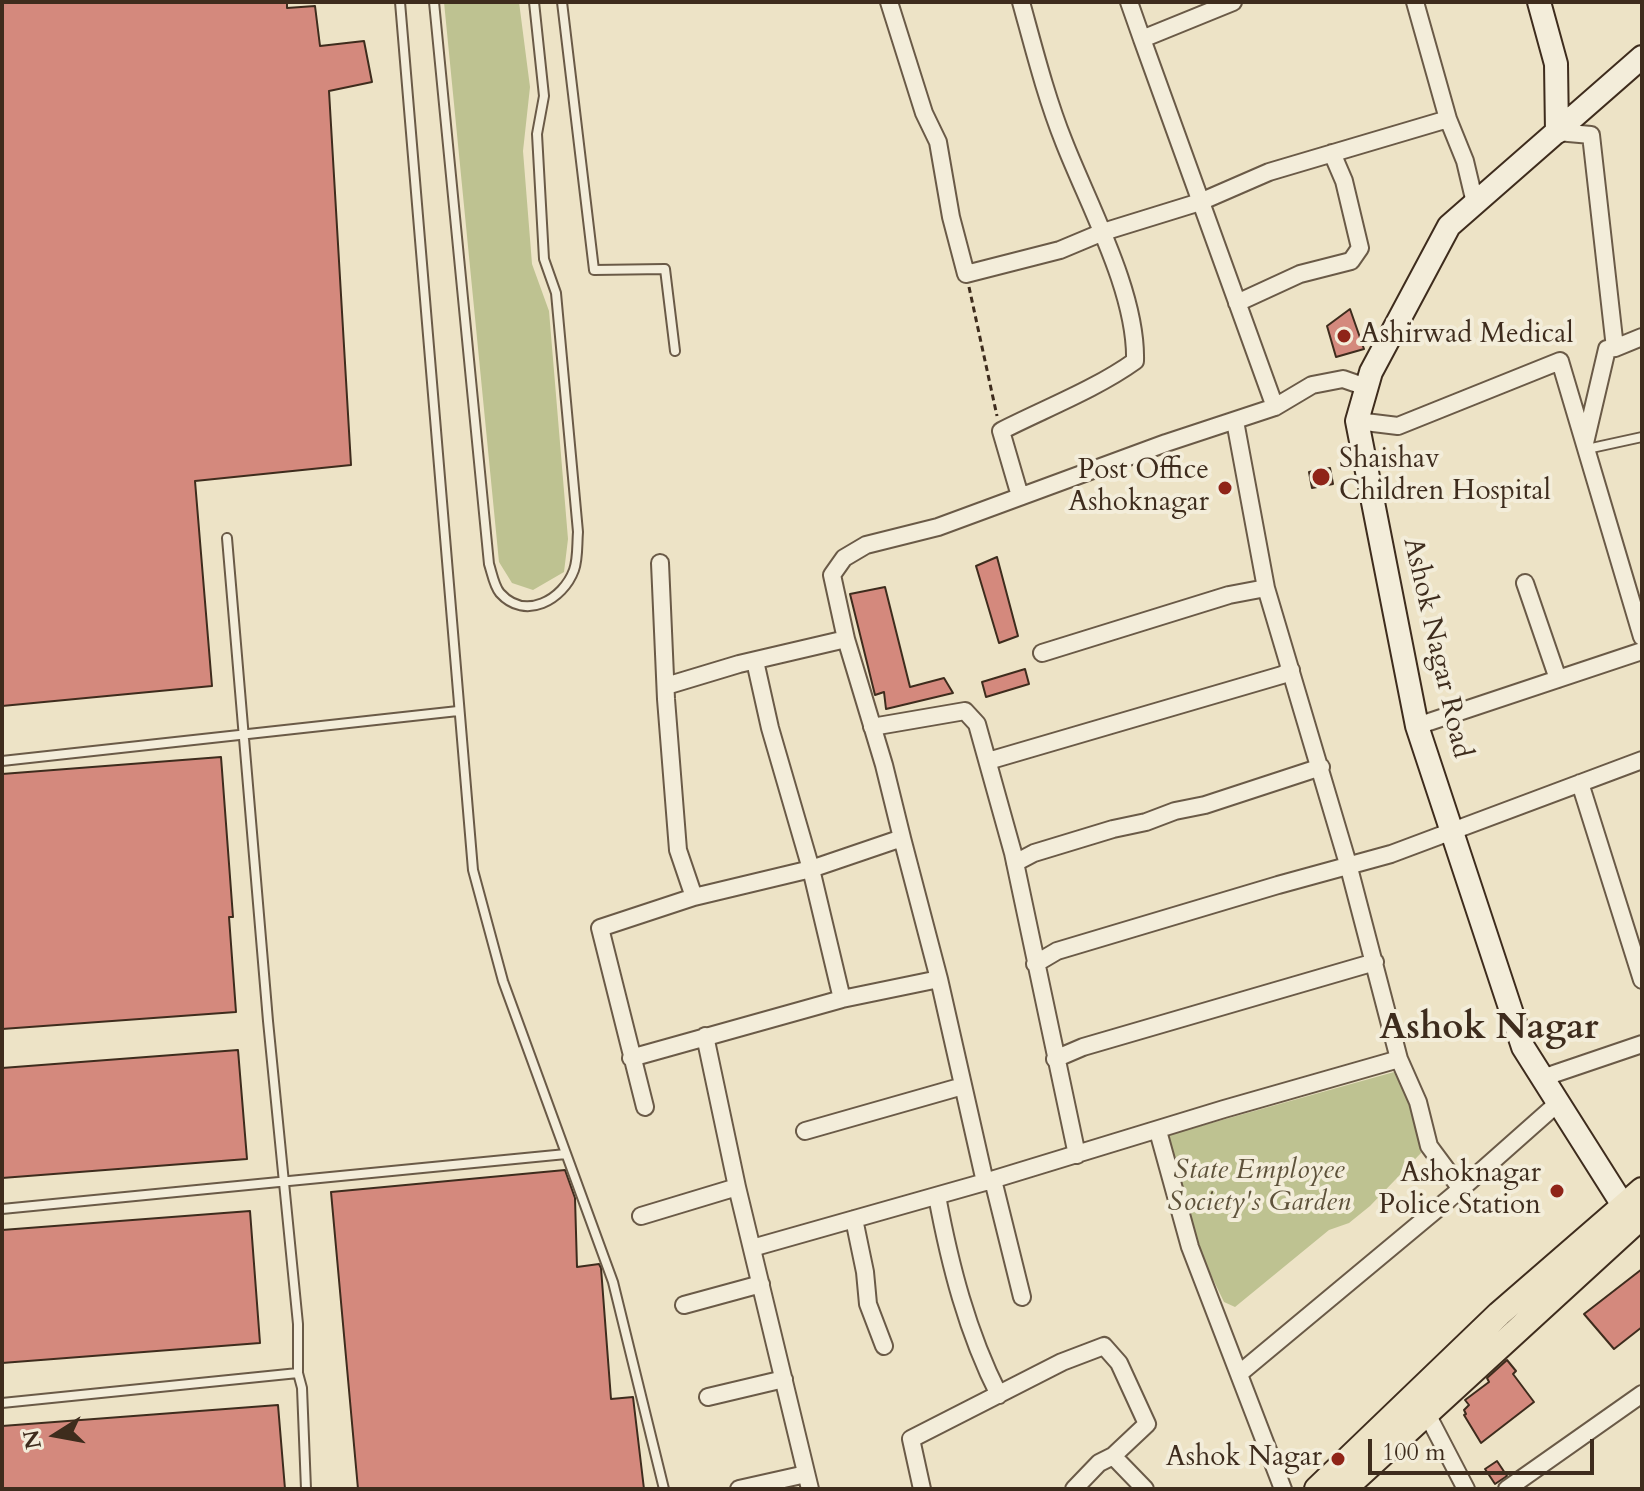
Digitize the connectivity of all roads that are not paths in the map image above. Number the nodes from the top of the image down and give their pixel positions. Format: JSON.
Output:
{"nodes":[{"id":1,"x":400,"y":2,"type":"edge"},
{"id":2,"x":434,"y":2,"type":"edge"},
{"id":3,"x":534,"y":2,"type":"edge"},
{"id":4,"x":562,"y":2,"type":"edge"},
{"id":5,"x":889,"y":2,"type":"edge"},
{"id":6,"x":1021,"y":2,"type":"edge"},
{"id":7,"x":1129,"y":2,"type":"edge"},
{"id":8,"x":1233,"y":2,"type":"edge"},
{"id":9,"x":1415,"y":2,"type":"edge"},
{"id":10,"x":1539,"y":2,"type":"edge"},
{"id":11,"x":1142,"y":39,"type":"junction"},
{"id":12,"x":1642,"y":57,"type":"edge"},
{"id":13,"x":1448,"y":119,"type":"junction"},
{"id":14,"x":1557,"y":132,"type":"junction"},
{"id":15,"x":1332,"y":153,"type":"junction"},
{"id":16,"x":1200,"y":202,"type":"junction"},
{"id":17,"x":1475,"y":203,"type":"junction"},
{"id":18,"x":1103,"y":232,"type":"junction"},
{"id":19,"x":1237,"y":303,"type":"junction"},
{"id":20,"x":1642,"y":337,"type":"edge"},
{"id":21,"x":1615,"y":348,"type":"junction"},
{"id":22,"x":675,"y":351,"type":"dead end"},
{"id":23,"x":1366,"y":387,"type":"junction"},
{"id":24,"x":1275,"y":407,"type":"junction"},
{"id":25,"x":1235,"y":421,"type":"junction"},
{"id":26,"x":1357,"y":421,"type":"junction"},
{"id":27,"x":1642,"y":437,"type":"edge"},
{"id":28,"x":1585,"y":447,"type":"junction"},
{"id":29,"x":1020,"y":496,"type":"junction"},
{"id":30,"x":227,"y":538,"type":"dead end"},
{"id":31,"x":660,"y":563,"type":"dead end"},
{"id":32,"x":1525,"y":583,"type":"dead end"},
{"id":33,"x":1266,"y":588,"type":"junction"},
{"id":34,"x":1642,"y":637,"type":"edge"},
{"id":35,"x":846,"y":639,"type":"junction"},
{"id":36,"x":1642,"y":651,"type":"edge"},
{"id":37,"x":1042,"y":653,"type":"dead end"},
{"id":38,"x":755,"y":661,"type":"junction"},
{"id":39,"x":1291,"y":670,"type":"junction"},
{"id":40,"x":1558,"y":679,"type":"junction"},
{"id":41,"x":666,"y":686,"type":"junction"},
{"id":42,"x":458,"y":711,"type":"junction"},
{"id":43,"x":1417,"y":726,"type":"junction"},
{"id":44,"x":872,"y":727,"type":"junction"},
{"id":45,"x":244,"y":736,"type":"junction"},
{"id":46,"x":1642,"y":760,"type":"edge"},
{"id":47,"x":2,"y":761,"type":"edge"},
{"id":48,"x":988,"y":761,"type":"junction"},
{"id":49,"x":1321,"y":767,"type":"junction"},
{"id":50,"x":1580,"y":783,"type":"junction"},
{"id":51,"x":1452,"y":829,"type":"junction"},
{"id":52,"x":902,"y":838,"type":"junction"},
{"id":53,"x":1015,"y":863,"type":"junction"},
{"id":54,"x":1348,"y":864,"type":"junction"},
{"id":55,"x":811,"y":869,"type":"junction"},
{"id":56,"x":694,"y":897,"type":"junction"},
{"id":57,"x":1375,"y":962,"type":"junction"},
{"id":58,"x":1035,"y":964,"type":"junction"},
{"id":59,"x":939,"y":979,"type":"junction"},
{"id":60,"x":1642,"y":980,"type":"edge"},
{"id":61,"x":842,"y":999,"type":"junction"},
{"id":62,"x":705,"y":1036,"type":"junction"},
{"id":63,"x":1642,"y":1044,"type":"edge"},
{"id":64,"x":631,"y":1058,"type":"junction"},
{"id":65,"x":1055,"y":1059,"type":"junction"},
{"id":66,"x":1399,"y":1059,"type":"junction"},
{"id":67,"x":1542,"y":1078,"type":"junction"},
{"id":68,"x":963,"y":1086,"type":"junction"},
{"id":69,"x":1558,"y":1103,"type":"junction"},
{"id":70,"x":645,"y":1107,"type":"dead end"},
{"id":71,"x":805,"y":1131,"type":"dead end"},
{"id":72,"x":1158,"y":1131,"type":"junction"},
{"id":73,"x":566,"y":1154,"type":"junction"},
{"id":74,"x":1077,"y":1155,"type":"junction"},
{"id":75,"x":989,"y":1181,"type":"junction"},
{"id":76,"x":285,"y":1182,"type":"junction"},
{"id":77,"x":737,"y":1187,"type":"junction"},
{"id":78,"x":1461,"y":1189,"type":"junction"},
{"id":79,"x":937,"y":1196,"type":"junction"},
{"id":80,"x":1635,"y":1208,"type":"edge"},
{"id":81,"x":2,"y":1209,"type":"edge"},
{"id":82,"x":641,"y":1216,"type":"dead end"},
{"id":83,"x":854,"y":1219,"type":"junction"},
{"id":84,"x":752,"y":1248,"type":"junction"},
{"id":85,"x":761,"y":1284,"type":"junction"},
{"id":86,"x":1022,"y":1297,"type":"dead end"},
{"id":87,"x":684,"y":1305,"type":"dead end"},
{"id":88,"x":884,"y":1346,"type":"dead end"},
{"id":89,"x":298,"y":1373,"type":"junction"},
{"id":90,"x":1240,"y":1373,"type":"junction"},
{"id":91,"x":784,"y":1379,"type":"junction"},
{"id":92,"x":1642,"y":1394,"type":"edge"},
{"id":93,"x":999,"y":1395,"type":"junction"},
{"id":94,"x":708,"y":1397,"type":"dead end"},
{"id":95,"x":2,"y":1403,"type":"edge"},
{"id":96,"x":1426,"y":1412,"type":"junction"},
{"id":97,"x":1113,"y":1456,"type":"junction"},
{"id":98,"x":808,"y":1481,"type":"edge"},
{"id":99,"x":306,"y":1489,"type":"edge"},
{"id":100,"x":664,"y":1489,"type":"edge"},
{"id":101,"x":739,"y":1489,"type":"edge"},
{"id":102,"x":922,"y":1489,"type":"edge"},
{"id":103,"x":1074,"y":1489,"type":"edge"},
{"id":104,"x":1145,"y":1489,"type":"edge"},
{"id":105,"x":1283,"y":1489,"type":"edge"},
{"id":106,"x":1317,"y":1489,"type":"edge"},
{"id":107,"x":1344,"y":1489,"type":"edge"},
{"id":108,"x":1466,"y":1489,"type":"edge"},
{"id":109,"x":1507,"y":1489,"type":"edge"}],
"edges":[{"from":1,"to":42,"type":"lane"},
{"from":2,"to":3,"type":"lane"},
{"from":4,"to":22,"type":"lane"},
{"from":5,"to":18,"type":"street"},
{"from":6,"to":18,"type":"street"},
{"from":7,"to":11,"type":"street"},
{"from":8,"to":11,"type":"street"},
{"from":9,"to":13,"type":"street"},
{"from":10,"to":14,"type":"street"},
{"from":11,"to":16,"type":"street"},
{"from":12,"to":14,"type":"street","name":"Ashok Nagar Road"},
{"from":13,"to":15,"type":"street"},
{"from":13,"to":17,"type":"street"},
{"from":14,"to":17,"type":"street","name":"Ashok Nagar Road"},
{"from":14,"to":21,"type":"street"},
{"from":15,"to":16,"type":"street"},
{"from":15,"to":19,"type":"street"},
{"from":16,"to":18,"type":"street"},
{"from":16,"to":19,"type":"street"},
{"from":17,"to":23,"type":"street","name":"Ashok Nagar Road"},
{"from":18,"to":29,"type":"street"},
{"from":19,"to":24,"type":"street"},
{"from":20,"to":21,"type":"street"},
{"from":21,"to":28,"type":"street"},
{"from":23,"to":24,"type":"street"},
{"from":23,"to":26,"type":"street","name":"Ashok Nagar Road"},
{"from":24,"to":25,"type":"street"},
{"from":25,"to":29,"type":"street"},
{"from":25,"to":33,"type":"street"},
{"from":26,"to":28,"type":"street"},
{"from":26,"to":43,"type":"street","name":"Ashok Nagar Road"},
{"from":27,"to":28,"type":"lane"},
{"from":28,"to":34,"type":"street"},
{"from":29,"to":35,"type":"street"},
{"from":30,"to":45,"type":"lane"},
{"from":31,"to":41,"type":"street"},
{"from":32,"to":40,"type":"street"},
{"from":33,"to":37,"type":"street"},
{"from":33,"to":39,"type":"street"},
{"from":35,"to":38,"type":"street"},
{"from":35,"to":44,"type":"street"},
{"from":36,"to":40,"type":"street"},
{"from":38,"to":41,"type":"street"},
{"from":38,"to":55,"type":"street"},
{"from":39,"to":48,"type":"street"},
{"from":39,"to":49,"type":"street"},
{"from":40,"to":43,"type":"street"},
{"from":41,"to":56,"type":"street"},
{"from":42,"to":45,"type":"lane"},
{"from":42,"to":73,"type":"lane"},
{"from":43,"to":51,"type":"street","name":"Ashok Nagar Road"},
{"from":44,"to":48,"type":"street"},
{"from":44,"to":52,"type":"street"},
{"from":45,"to":47,"type":"lane"},
{"from":45,"to":76,"type":"lane"},
{"from":46,"to":50,"type":"street"},
{"from":48,"to":53,"type":"street"},
{"from":49,"to":53,"type":"street"},
{"from":49,"to":54,"type":"street"},
{"from":50,"to":51,"type":"street"},
{"from":50,"to":60,"type":"street"},
{"from":51,"to":54,"type":"street"},
{"from":51,"to":67,"type":"street","name":"Ashok Nagar Road"},
{"from":52,"to":55,"type":"street"},
{"from":52,"to":59,"type":"street"},
{"from":53,"to":58,"type":"street"},
{"from":54,"to":57,"type":"street"},
{"from":54,"to":58,"type":"street"},
{"from":55,"to":56,"type":"street"},
{"from":55,"to":61,"type":"street"},
{"from":56,"to":64,"type":"street"},
{"from":57,"to":65,"type":"street"},
{"from":57,"to":66,"type":"street"},
{"from":58,"to":65,"type":"street"},
{"from":59,"to":61,"type":"street"},
{"from":59,"to":68,"type":"street"},
{"from":61,"to":62,"type":"street"},
{"from":62,"to":64,"type":"street"},
{"from":62,"to":77,"type":"street"},
{"from":63,"to":67,"type":"street"},
{"from":64,"to":70,"type":"street"},
{"from":65,"to":74,"type":"street"},
{"from":66,"to":72,"type":"street"},
{"from":66,"to":78,"type":"street"},
{"from":67,"to":69,"type":"street","name":"Ashok Nagar Road"},
{"from":68,"to":71,"type":"street"},
{"from":68,"to":75,"type":"street"},
{"from":69,"to":78,"type":"street"},
{"from":69,"to":80,"type":"street","name":"Ashok Nagar Road"},
{"from":72,"to":74,"type":"street"},
{"from":72,"to":90,"type":"street"},
{"from":73,"to":76,"type":"lane"},
{"from":73,"to":100,"type":"lane"},
{"from":74,"to":75,"type":"street"},
{"from":75,"to":79,"type":"street"},
{"from":75,"to":86,"type":"street"},
{"from":76,"to":81,"type":"lane"},
{"from":76,"to":89,"type":"lane"},
{"from":77,"to":82,"type":"street"},
{"from":77,"to":84,"type":"street"},
{"from":78,"to":90,"type":"street"},
{"from":79,"to":83,"type":"street"},
{"from":79,"to":93,"type":"street"},
{"from":80,"to":96,"type":"main road"},
{"from":80,"to":106,"type":"main road"},
{"from":83,"to":84,"type":"street"},
{"from":83,"to":88,"type":"street"},
{"from":84,"to":85,"type":"street"},
{"from":85,"to":87,"type":"street"},
{"from":85,"to":91,"type":"street"},
{"from":89,"to":95,"type":"lane"},
{"from":89,"to":99,"type":"lane"},
{"from":90,"to":105,"type":"street"},
{"from":91,"to":94,"type":"street"},
{"from":91,"to":98,"type":"street"},
{"from":92,"to":109,"type":"street"},
{"from":93,"to":97,"type":"street"},
{"from":93,"to":102,"type":"street"},
{"from":96,"to":107,"type":"main road"},
{"from":96,"to":108,"type":"street"},
{"from":97,"to":103,"type":"street"},
{"from":97,"to":104,"type":"street"},
{"from":98,"to":101,"type":"street"}]}
